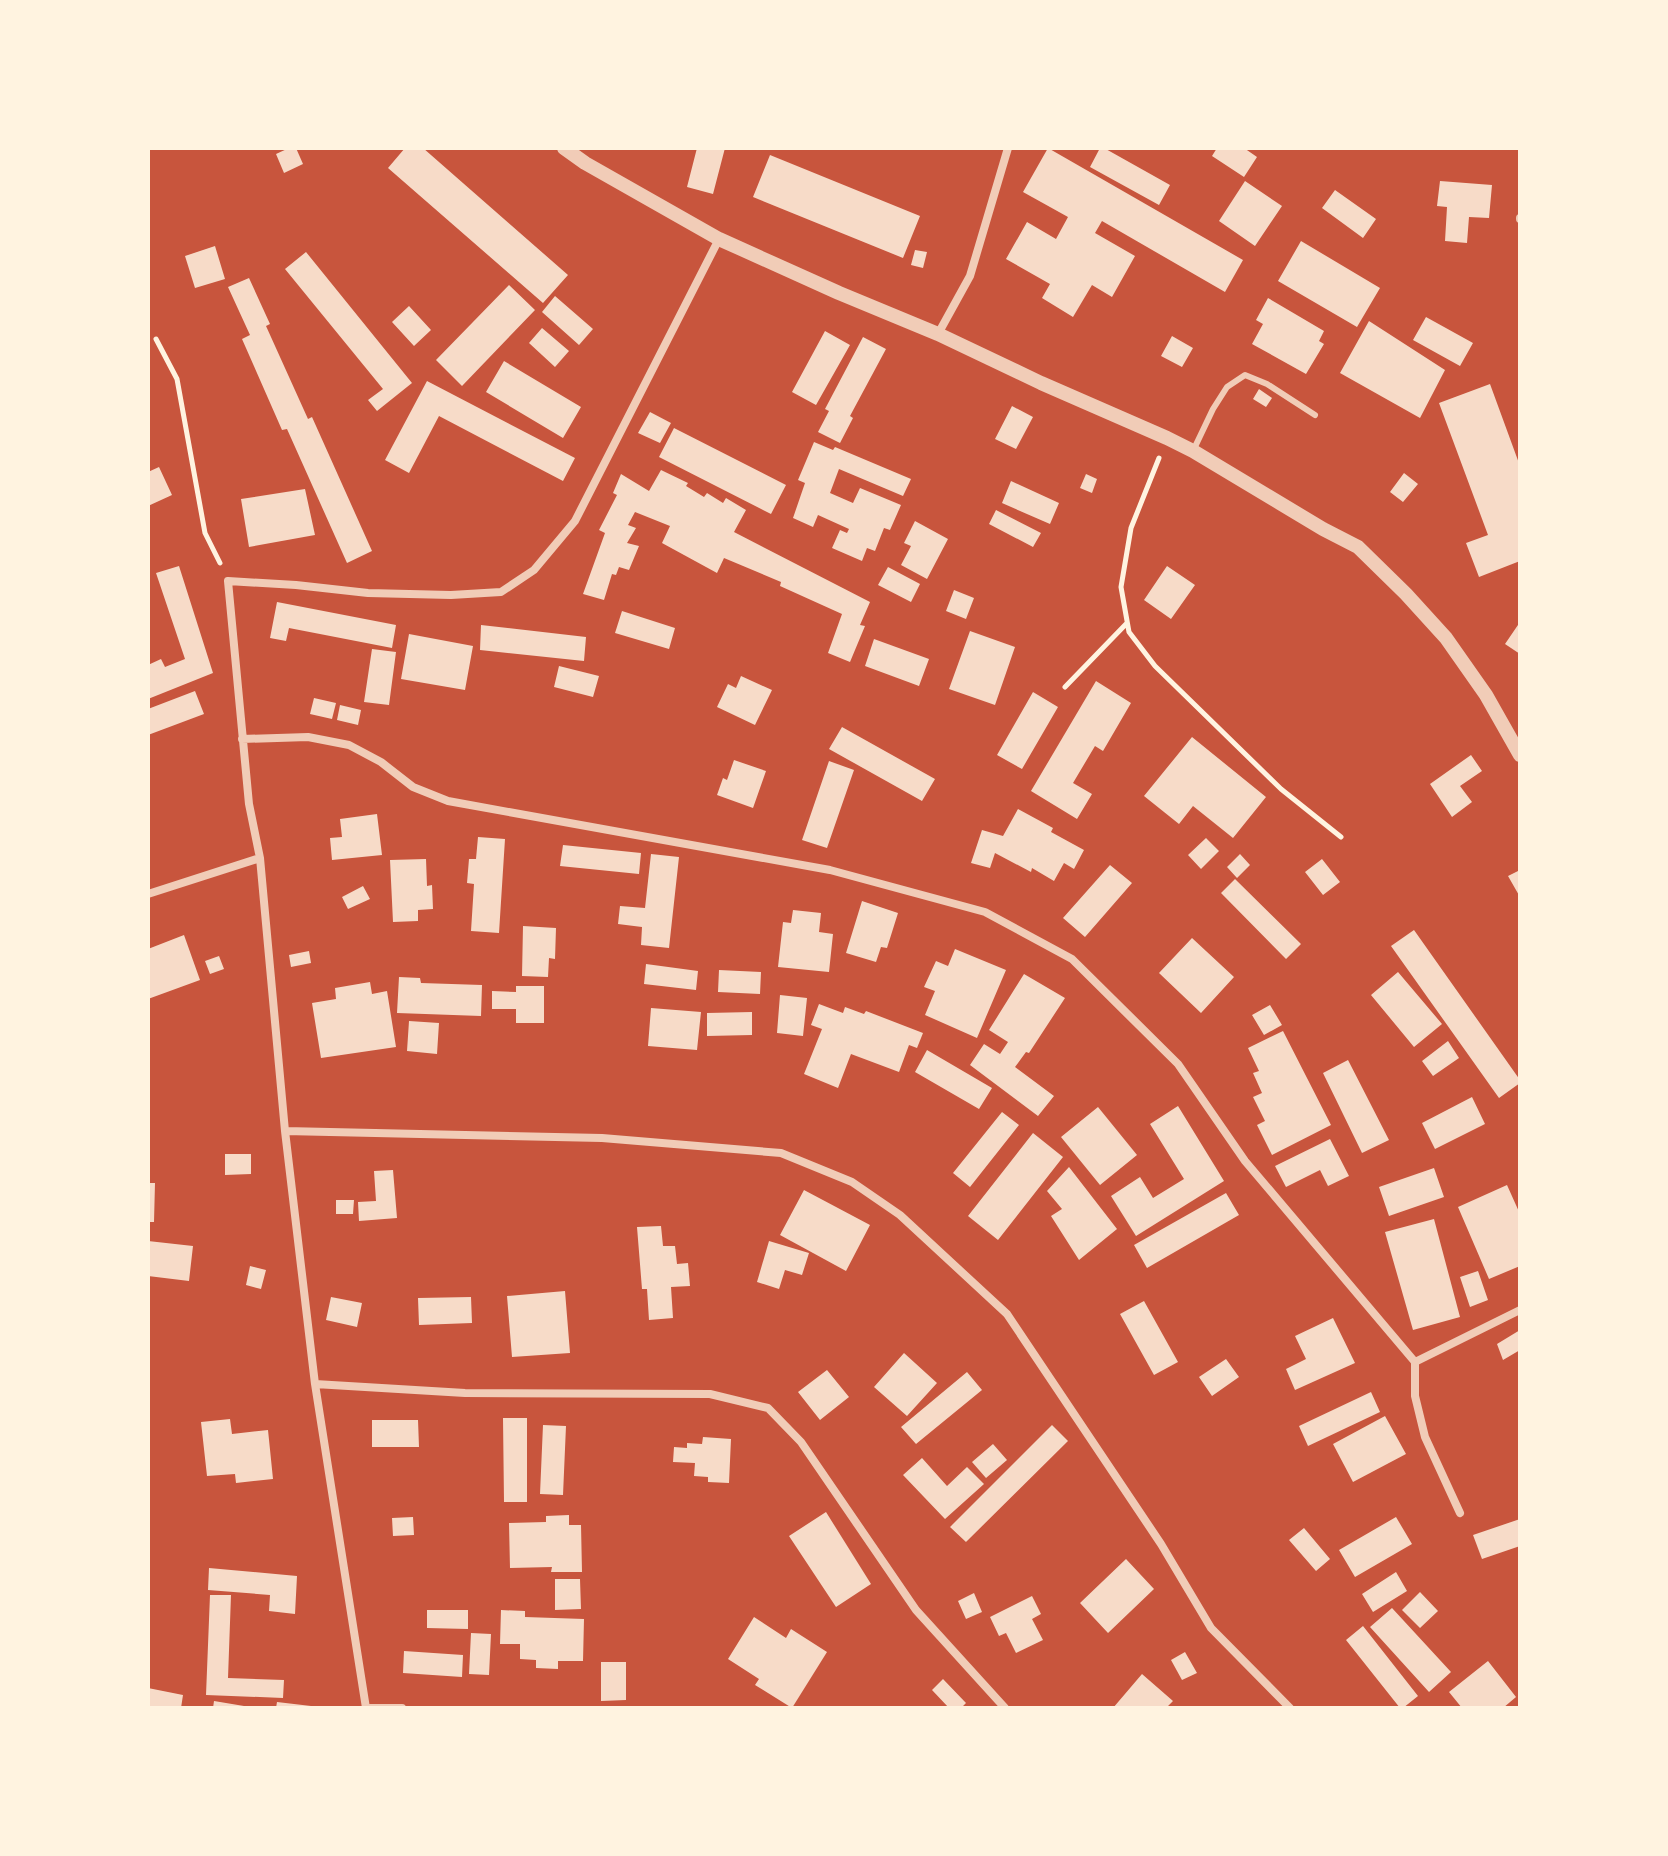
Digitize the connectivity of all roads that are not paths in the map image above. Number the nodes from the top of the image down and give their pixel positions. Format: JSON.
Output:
{"nodes":[{"id":1,"x":564,"y":148,"type":"edge"},
{"id":2,"x":1008,"y":148,"type":"edge"},
{"id":3,"x":719,"y":239,"type":"junction"},
{"id":4,"x":938,"y":334,"type":"junction"},
{"id":5,"x":1315,"y":415,"type":"dead end"},
{"id":6,"x":1193,"y":451,"type":"junction"},
{"id":7,"x":242,"y":739,"type":"junction"},
{"id":8,"x":1520,"y":755,"type":"edge"},
{"id":9,"x":260,"y":858,"type":"junction"},
{"id":10,"x":148,"y":894,"type":"edge"},
{"id":11,"x":285,"y":1131,"type":"junction"},
{"id":12,"x":1520,"y":1310,"type":"edge"},
{"id":13,"x":1415,"y":1362,"type":"junction"},
{"id":14,"x":315,"y":1384,"type":"junction"},
{"id":15,"x":1460,"y":1513,"type":"dead end"},
{"id":16,"x":366,"y":1708,"type":"edge"},
{"id":17,"x":402,"y":1708,"type":"edge"},
{"id":18,"x":1005,"y":1708,"type":"edge"},
{"id":19,"x":1290,"y":1708,"type":"edge"}],
"edges":[{"from":1,"to":3,"type":"street"},
{"from":2,"to":4,"type":"street"},
{"from":3,"to":4,"type":"street"},
{"from":3,"to":7,"type":"street"},
{"from":4,"to":6,"type":"street"},
{"from":5,"to":6,"type":"lane"},
{"from":6,"to":8,"type":"street"},
{"from":7,"to":9,"type":"street"},
{"from":7,"to":13,"type":"street"},
{"from":9,"to":10,"type":"street"},
{"from":9,"to":11,"type":"street"},
{"from":11,"to":14,"type":"street"},
{"from":11,"to":19,"type":"street"},
{"from":12,"to":13,"type":"street"},
{"from":13,"to":15,"type":"street"},
{"from":14,"to":16,"type":"street"},
{"from":14,"to":18,"type":"street"},
{"from":16,"to":17,"type":"street"}]}
